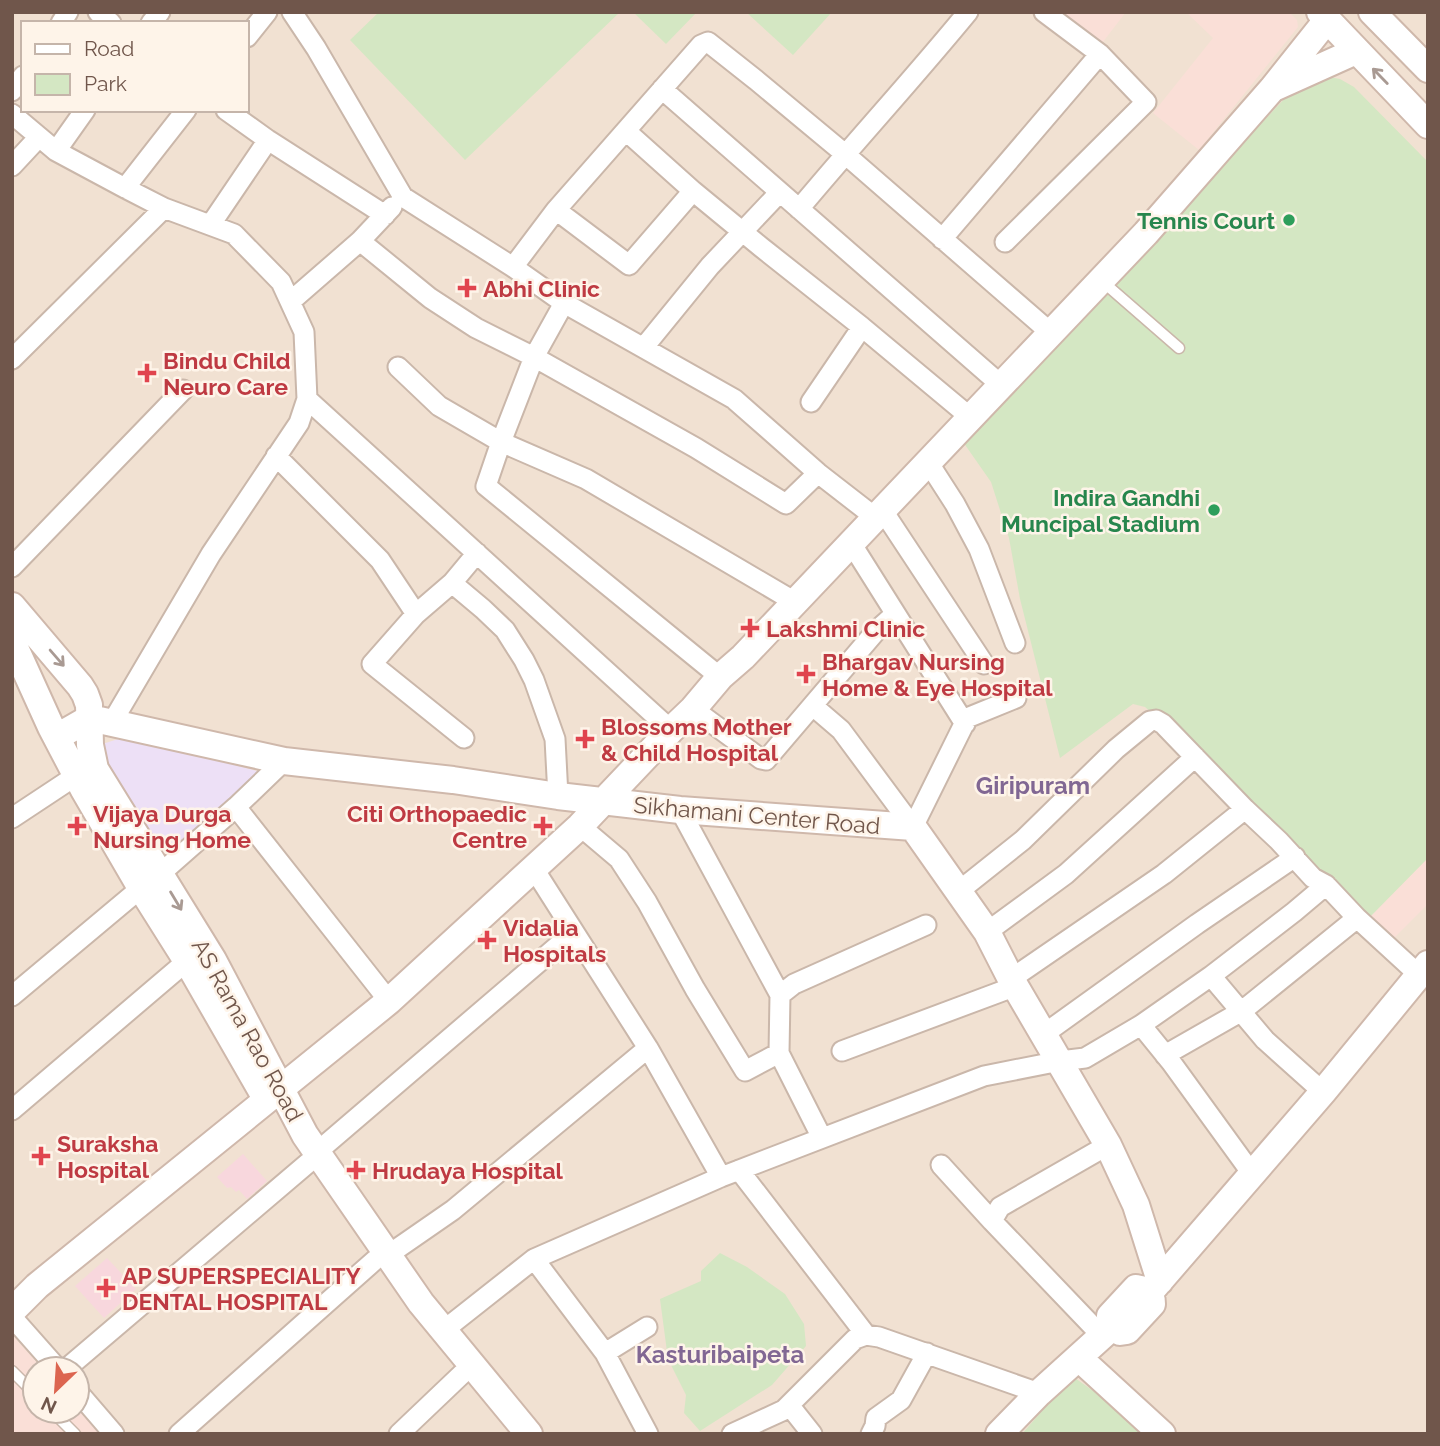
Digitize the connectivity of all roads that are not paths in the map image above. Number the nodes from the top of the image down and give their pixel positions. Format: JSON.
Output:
{"nodes":[{"id":1,"x":267,"y":12,"type":"edge"},
{"id":2,"x":292,"y":12,"type":"edge"},
{"id":3,"x":968,"y":12,"type":"edge"},
{"id":4,"x":1044,"y":12,"type":"edge"},
{"id":5,"x":1377,"y":14,"type":"edge"},
{"id":6,"x":1323,"y":16,"type":"edge"},
{"id":7,"x":248,"y":36,"type":"edge"},
{"id":8,"x":1356,"y":51,"type":"junction"},
{"id":9,"x":1100,"y":54,"type":"junction"},
{"id":10,"x":1428,"y":69,"type":"edge"},
{"id":11,"x":662,"y":89,"type":"junction"},
{"id":12,"x":1272,"y":89,"type":"junction"},
{"id":13,"x":84,"y":112,"type":"edge"},
{"id":14,"x":184,"y":112,"type":"edge"},
{"id":15,"x":229,"y":112,"type":"edge"},
{"id":16,"x":12,"y":114,"type":"edge"},
{"id":17,"x":1428,"y":125,"type":"edge"},
{"id":18,"x":626,"y":131,"type":"junction"},
{"id":19,"x":38,"y":136,"type":"junction"},
{"id":20,"x":268,"y":140,"type":"junction"},
{"id":21,"x":56,"y":151,"type":"junction"},
{"id":22,"x":845,"y":154,"type":"junction"},
{"id":23,"x":12,"y":166,"type":"edge"},
{"id":24,"x":125,"y":188,"type":"junction"},
{"id":25,"x":693,"y":191,"type":"junction"},
{"id":26,"x":779,"y":193,"type":"junction"},
{"id":27,"x":403,"y":197,"type":"junction"},
{"id":28,"x":164,"y":208,"type":"junction"},
{"id":29,"x":799,"y":209,"type":"junction"},
{"id":30,"x":556,"y":210,"type":"junction"},
{"id":31,"x":384,"y":215,"type":"junction"},
{"id":32,"x":211,"y":224,"type":"junction"},
{"id":33,"x":742,"y":232,"type":"junction"},
{"id":34,"x":942,"y":239,"type":"junction"},
{"id":35,"x":360,"y":241,"type":"junction"},
{"id":36,"x":1006,"y":243,"type":"dead end"},
{"id":37,"x":513,"y":267,"type":"junction"},
{"id":38,"x":1102,"y":281,"type":"junction"},
{"id":39,"x":291,"y":301,"type":"junction"},
{"id":40,"x":564,"y":303,"type":"junction"},
{"id":41,"x":862,"y":327,"type":"junction"},
{"id":42,"x":1051,"y":333,"type":"junction"},
{"id":43,"x":644,"y":347,"type":"junction"},
{"id":44,"x":1179,"y":348,"type":"dead end"},
{"id":45,"x":534,"y":357,"type":"junction"},
{"id":46,"x":12,"y":359,"type":"edge"},
{"id":47,"x":398,"y":367,"type":"dead end"},
{"id":48,"x":1001,"y":385,"type":"junction"},
{"id":49,"x":183,"y":390,"type":"dead end"},
{"id":50,"x":307,"y":399,"type":"junction"},
{"id":51,"x":811,"y":402,"type":"dead end"},
{"id":52,"x":970,"y":416,"type":"junction"},
{"id":53,"x":501,"y":442,"type":"junction"},
{"id":54,"x":276,"y":456,"type":"junction"},
{"id":55,"x":928,"y":462,"type":"junction"},
{"id":56,"x":818,"y":473,"type":"junction"},
{"id":57,"x":876,"y":517,"type":"junction"},
{"id":58,"x":851,"y":543,"type":"junction"},
{"id":59,"x":477,"y":553,"type":"junction"},
{"id":60,"x":12,"y":567,"type":"edge"},
{"id":61,"x":452,"y":583,"type":"junction"},
{"id":62,"x":795,"y":602,"type":"junction"},
{"id":63,"x":12,"y":606,"type":"edge"},
{"id":64,"x":415,"y":614,"type":"junction"},
{"id":65,"x":895,"y":614,"type":"junction"},
{"id":66,"x":12,"y":641,"type":"edge"},
{"id":67,"x":1015,"y":643,"type":"dead end"},
{"id":68,"x":984,"y":664,"type":"dead end"},
{"id":69,"x":720,"y":677,"type":"junction"},
{"id":70,"x":20,"y":679,"type":"edge"},
{"id":71,"x":1016,"y":698,"type":"dead end"},
{"id":72,"x":813,"y":706,"type":"junction"},
{"id":73,"x":693,"y":709,"type":"junction"},
{"id":74,"x":100,"y":721,"type":"junction"},
{"id":75,"x":965,"y":724,"type":"junction"},
{"id":76,"x":671,"y":730,"type":"junction"},
{"id":77,"x":57,"y":737,"type":"junction"},
{"id":78,"x":464,"y":738,"type":"dead end"},
{"id":79,"x":1195,"y":757,"type":"junction"},
{"id":80,"x":284,"y":761,"type":"junction"},
{"id":81,"x":76,"y":775,"type":"junction"},
{"id":82,"x":558,"y":796,"type":"junction"},
{"id":83,"x":603,"y":802,"type":"junction"},
{"id":84,"x":236,"y":807,"type":"junction"},
{"id":85,"x":1245,"y":809,"type":"junction"},
{"id":86,"x":681,"y":810,"type":"junction"},
{"id":87,"x":12,"y":818,"type":"edge"},
{"id":88,"x":580,"y":826,"type":"junction"},
{"id":89,"x":913,"y":827,"type":"junction"},
{"id":90,"x":1295,"y":857,"type":"junction"},
{"id":91,"x":534,"y":869,"type":"junction"},
{"id":92,"x":151,"y":880,"type":"junction"},
{"id":93,"x":1326,"y":885,"type":"junction"},
{"id":94,"x":959,"y":891,"type":"junction"},
{"id":95,"x":1357,"y":918,"type":"junction"},
{"id":96,"x":926,"y":925,"type":"dead end"},
{"id":97,"x":574,"y":932,"type":"junction"},
{"id":98,"x":987,"y":932,"type":"junction"},
{"id":99,"x":187,"y":961,"type":"junction"},
{"id":100,"x":1423,"y":969,"type":"edge"},
{"id":101,"x":1211,"y":976,"type":"junction"},
{"id":102,"x":1013,"y":982,"type":"junction"},
{"id":103,"x":780,"y":995,"type":"junction"},
{"id":104,"x":12,"y":996,"type":"edge"},
{"id":105,"x":389,"y":1001,"type":"junction"},
{"id":106,"x":1242,"y":1011,"type":"junction"},
{"id":107,"x":1141,"y":1025,"type":"junction"},
{"id":108,"x":1044,"y":1034,"type":"junction"},
{"id":109,"x":648,"y":1048,"type":"junction"},
{"id":110,"x":842,"y":1051,"type":"dead end"},
{"id":111,"x":779,"y":1053,"type":"junction"},
{"id":112,"x":1165,"y":1055,"type":"junction"},
{"id":113,"x":1060,"y":1061,"type":"junction"},
{"id":114,"x":1323,"y":1092,"type":"junction"},
{"id":115,"x":274,"y":1095,"type":"junction"},
{"id":116,"x":12,"y":1110,"type":"edge"},
{"id":117,"x":822,"y":1138,"type":"junction"},
{"id":118,"x":1108,"y":1144,"type":"junction"},
{"id":119,"x":313,"y":1158,"type":"junction"},
{"id":120,"x":942,"y":1165,"type":"dead end"},
{"id":121,"x":730,"y":1174,"type":"junction"},
{"id":122,"x":1253,"y":1175,"type":"junction"},
{"id":123,"x":992,"y":1221,"type":"junction"},
{"id":124,"x":381,"y":1258,"type":"junction"},
{"id":125,"x":534,"y":1259,"type":"junction"},
{"id":126,"x":1155,"y":1287,"type":"junction"},
{"id":127,"x":12,"y":1311,"type":"edge"},
{"id":128,"x":12,"y":1317,"type":"edge"},
{"id":129,"x":647,"y":1327,"type":"dead end"},
{"id":130,"x":444,"y":1331,"type":"junction"},
{"id":131,"x":1107,"y":1332,"type":"junction"},
{"id":132,"x":866,"y":1335,"type":"junction"},
{"id":133,"x":605,"y":1353,"type":"junction"},
{"id":134,"x":927,"y":1353,"type":"junction"},
{"id":135,"x":46,"y":1355,"type":"edge"},
{"id":136,"x":82,"y":1355,"type":"edge"},
{"id":137,"x":1079,"y":1358,"type":"junction"},
{"id":138,"x":462,"y":1374,"type":"junction"},
{"id":139,"x":1039,"y":1393,"type":"junction"},
{"id":140,"x":789,"y":1405,"type":"junction"},
{"id":141,"x":91,"y":1407,"type":"edge"},
{"id":142,"x":1157,"y":1433,"type":"edge"},
{"id":143,"x":114,"y":1434,"type":"edge"},
{"id":144,"x":179,"y":1434,"type":"edge"},
{"id":145,"x":399,"y":1434,"type":"edge"},
{"id":146,"x":508,"y":1434,"type":"edge"},
{"id":147,"x":529,"y":1434,"type":"edge"},
{"id":148,"x":648,"y":1434,"type":"edge"},
{"id":149,"x":732,"y":1434,"type":"edge"},
{"id":150,"x":812,"y":1434,"type":"edge"},
{"id":151,"x":871,"y":1434,"type":"edge"},
{"id":152,"x":999,"y":1434,"type":"edge"}],
"edges":[{"from":1,"to":7,"type":"street"},
{"from":2,"to":27,"type":"street"},
{"from":3,"to":22,"type":"street"},
{"from":4,"to":9,"type":"street"},
{"from":5,"to":10,"type":"street"},
{"from":6,"to":8,"type":"street"},
{"from":6,"to":12,"type":"street"},
{"from":8,"to":12,"type":"street"},
{"from":17,"to":8,"type":"street","one_way":true},
{"from":9,"to":34,"type":"street"},
{"from":9,"to":36,"type":"street"},
{"from":11,"to":18,"type":"street"},
{"from":11,"to":22,"type":"street"},
{"from":11,"to":26,"type":"street"},
{"from":12,"to":38,"type":"street"},
{"from":13,"to":21,"type":"street"},
{"from":14,"to":24,"type":"street"},
{"from":15,"to":20,"type":"street"},
{"from":16,"to":19,"type":"street"},
{"from":18,"to":25,"type":"street"},
{"from":18,"to":30,"type":"street"},
{"from":19,"to":21,"type":"street"},
{"from":19,"to":23,"type":"street"},
{"from":20,"to":31,"type":"street"},
{"from":20,"to":32,"type":"street"},
{"from":21,"to":24,"type":"street"},
{"from":22,"to":29,"type":"street"},
{"from":22,"to":34,"type":"street"},
{"from":24,"to":28,"type":"street"},
{"from":25,"to":30,"type":"street"},
{"from":25,"to":33,"type":"street"},
{"from":26,"to":29,"type":"street"},
{"from":26,"to":33,"type":"street"},
{"from":27,"to":31,"type":"street"},
{"from":27,"to":37,"type":"street"},
{"from":28,"to":32,"type":"street"},
{"from":28,"to":46,"type":"street"},
{"from":29,"to":48,"type":"street"},
{"from":30,"to":37,"type":"street"},
{"from":31,"to":35,"type":"street"},
{"from":32,"to":39,"type":"street"},
{"from":33,"to":41,"type":"street"},
{"from":33,"to":43,"type":"street"},
{"from":34,"to":42,"type":"street"},
{"from":35,"to":39,"type":"street"},
{"from":35,"to":45,"type":"street"},
{"from":37,"to":40,"type":"street"},
{"from":38,"to":42,"type":"street"},
{"from":38,"to":44,"type":"lane"},
{"from":39,"to":50,"type":"street"},
{"from":40,"to":43,"type":"street"},
{"from":40,"to":45,"type":"street"},
{"from":41,"to":51,"type":"street"},
{"from":41,"to":52,"type":"street"},
{"from":42,"to":48,"type":"street"},
{"from":43,"to":56,"type":"street"},
{"from":45,"to":53,"type":"street"},
{"from":45,"to":56,"type":"street"},
{"from":47,"to":53,"type":"street"},
{"from":48,"to":52,"type":"street"},
{"from":49,"to":60,"type":"street"},
{"from":50,"to":54,"type":"street"},
{"from":50,"to":59,"type":"street"},
{"from":52,"to":55,"type":"street"},
{"from":53,"to":62,"type":"street"},
{"from":53,"to":69,"type":"street"},
{"from":54,"to":64,"type":"street"},
{"from":54,"to":74,"type":"street"},
{"from":55,"to":57,"type":"street"},
{"from":55,"to":67,"type":"street"},
{"from":56,"to":57,"type":"street"},
{"from":57,"to":58,"type":"street"},
{"from":57,"to":68,"type":"street"},
{"from":58,"to":62,"type":"street"},
{"from":58,"to":65,"type":"street"},
{"from":59,"to":61,"type":"street"},
{"from":59,"to":76,"type":"street"},
{"from":61,"to":64,"type":"street"},
{"from":61,"to":82,"type":"street"},
{"from":62,"to":69,"type":"street"},
{"from":63,"to":74,"type":"street","name":"AS Rama Rao Road","one_way":true},
{"from":64,"to":78,"type":"street"},
{"from":65,"to":72,"type":"street"},
{"from":65,"to":75,"type":"street"},
{"from":66,"to":70,"type":"street","name":"AS Rama Rao Road"},
{"from":69,"to":73,"type":"street"},
{"from":70,"to":77,"type":"street","name":"AS Rama Rao Road"},
{"from":71,"to":75,"type":"street"},
{"from":72,"to":73,"type":"street"},
{"from":72,"to":89,"type":"street"},
{"from":73,"to":76,"type":"street"},
{"from":74,"to":77,"type":"street"},
{"from":74,"to":80,"type":"street","name":"Sikhamani Center Road"},
{"from":74,"to":92,"type":"street","name":"AS Rama Rao Road"},
{"from":75,"to":89,"type":"street"},
{"from":76,"to":83,"type":"street"},
{"from":77,"to":81,"type":"street","name":"AS Rama Rao Road"},
{"from":79,"to":85,"type":"street"},
{"from":79,"to":94,"type":"street"},
{"from":79,"to":98,"type":"street"},
{"from":80,"to":82,"type":"street","name":"Sikhamani Center Road"},
{"from":80,"to":84,"type":"street"},
{"from":81,"to":87,"type":"street"},
{"from":81,"to":92,"type":"street","name":"AS Rama Rao Road"},
{"from":82,"to":83,"type":"street","name":"Sikhamani Center Road"},
{"from":83,"to":86,"type":"street","name":"Sikhamani Center Road"},
{"from":83,"to":88,"type":"street"},
{"from":84,"to":92,"type":"street"},
{"from":84,"to":105,"type":"street"},
{"from":85,"to":90,"type":"street"},
{"from":85,"to":102,"type":"street"},
{"from":86,"to":89,"type":"street","name":"Sikhamani Center Road"},
{"from":86,"to":103,"type":"street"},
{"from":88,"to":91,"type":"street"},
{"from":88,"to":111,"type":"street"},
{"from":89,"to":94,"type":"street","name":"Sikhamani Center Road"},
{"from":90,"to":93,"type":"street"},
{"from":90,"to":108,"type":"street"},
{"from":91,"to":97,"type":"street"},
{"from":91,"to":105,"type":"street"},
{"from":92,"to":99,"type":"street","name":"AS Rama Rao Road"},
{"from":92,"to":104,"type":"street"},
{"from":92,"to":115,"type":"street","name":"AS Rama Rao Road","one_way":true},
{"from":93,"to":95,"type":"street"},
{"from":93,"to":101,"type":"street"},
{"from":94,"to":98,"type":"street","name":"Sikhamani Center Road"},
{"from":95,"to":100,"type":"street"},
{"from":95,"to":106,"type":"street"},
{"from":96,"to":103,"type":"street"},
{"from":97,"to":109,"type":"street"},
{"from":97,"to":119,"type":"street"},
{"from":98,"to":102,"type":"street","name":"Sikhamani Center Road"},
{"from":99,"to":115,"type":"street","name":"AS Rama Rao Road"},
{"from":99,"to":116,"type":"street"},
{"from":100,"to":114,"type":"street"},
{"from":101,"to":106,"type":"street"},
{"from":101,"to":107,"type":"street"},
{"from":102,"to":108,"type":"street","name":"Sikhamani Center Road"},
{"from":102,"to":110,"type":"street"},
{"from":103,"to":111,"type":"street"},
{"from":105,"to":115,"type":"street"},
{"from":106,"to":112,"type":"street"},
{"from":106,"to":114,"type":"street"},
{"from":107,"to":112,"type":"street"},
{"from":107,"to":113,"type":"street"},
{"from":108,"to":113,"type":"street","name":"Sikhamani Center Road"},
{"from":109,"to":121,"type":"street"},
{"from":109,"to":124,"type":"street"},
{"from":111,"to":117,"type":"street"},
{"from":112,"to":122,"type":"street"},
{"from":113,"to":117,"type":"street"},
{"from":113,"to":118,"type":"street","name":"Sikhamani Center Road"},
{"from":114,"to":122,"type":"street"},
{"from":115,"to":119,"type":"street","name":"AS Rama Rao Road"},
{"from":115,"to":127,"type":"street"},
{"from":117,"to":121,"type":"street"},
{"from":118,"to":123,"type":"street"},
{"from":118,"to":126,"type":"street","name":"Sikhamani Center Road"},
{"from":119,"to":124,"type":"street","name":"AS Rama Rao Road"},
{"from":119,"to":136,"type":"street"},
{"from":120,"to":123,"type":"street"},
{"from":121,"to":125,"type":"street"},
{"from":121,"to":132,"type":"street"},
{"from":122,"to":126,"type":"street"},
{"from":123,"to":131,"type":"street"},
{"from":124,"to":130,"type":"street","name":"AS Rama Rao Road"},
{"from":124,"to":138,"type":"street","name":"AS Rama Rao Road"},
{"from":124,"to":144,"type":"street"},
{"from":125,"to":130,"type":"street"},
{"from":125,"to":133,"type":"street"},
{"from":126,"to":131,"type":"street"},
{"from":128,"to":135,"type":"street"},
{"from":129,"to":133,"type":"street"},
{"from":130,"to":147,"type":"street","name":"AS Rama Rao Road"},
{"from":131,"to":137,"type":"street"},
{"from":132,"to":134,"type":"street"},
{"from":132,"to":140,"type":"street"},
{"from":133,"to":148,"type":"street"},
{"from":134,"to":139,"type":"street"},
{"from":134,"to":151,"type":"street"},
{"from":137,"to":139,"type":"street"},
{"from":137,"to":142,"type":"street"},
{"from":138,"to":145,"type":"street"},
{"from":138,"to":146,"type":"street","name":"AS Rama Rao Road"},
{"from":139,"to":152,"type":"street"},
{"from":140,"to":149,"type":"street"},
{"from":140,"to":150,"type":"street"},
{"from":141,"to":143,"type":"street"}]}
